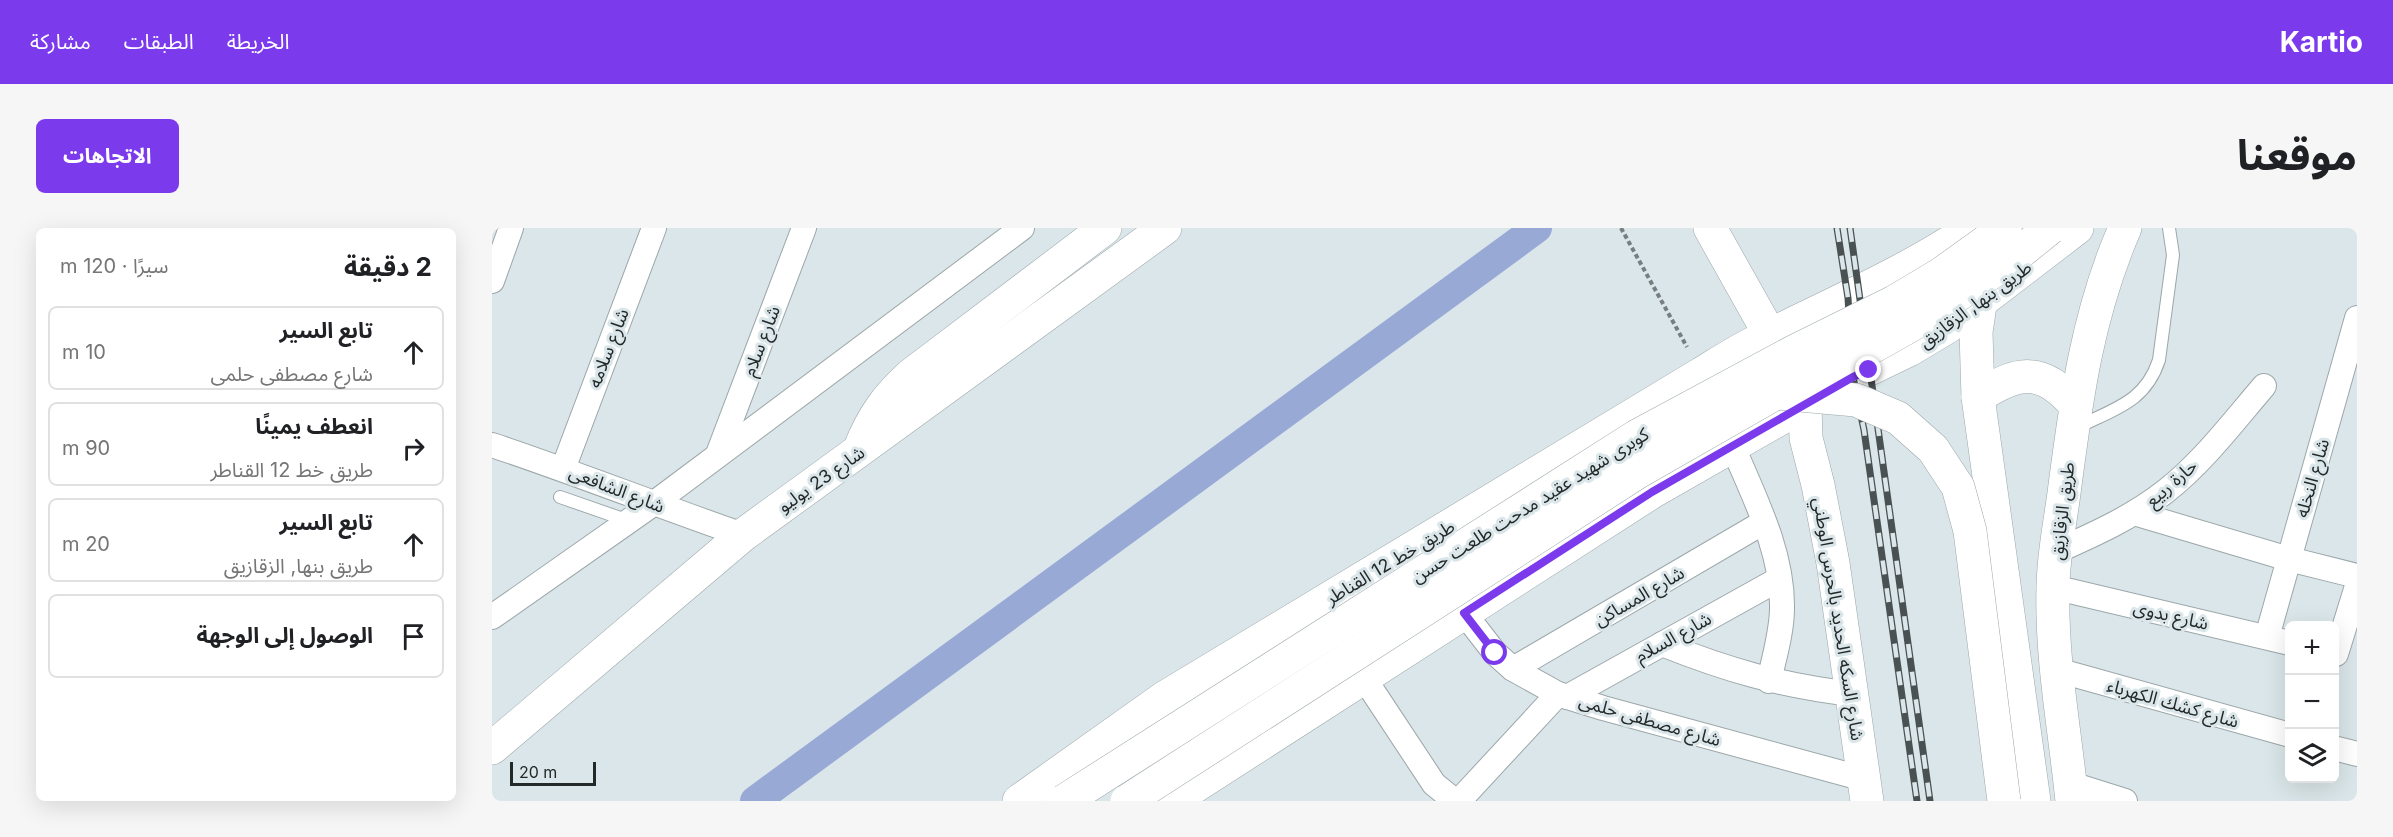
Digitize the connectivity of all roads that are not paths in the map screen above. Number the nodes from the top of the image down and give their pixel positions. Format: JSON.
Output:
{"nodes":[{"id":1,"x":511,"y":228,"type":"edge"},
{"id":2,"x":654,"y":228,"type":"edge"},
{"id":3,"x":804,"y":228,"type":"edge"},
{"id":4,"x":1022,"y":228,"type":"edge"},
{"id":5,"x":1105,"y":228,"type":"edge"},
{"id":6,"x":1165,"y":228,"type":"edge"},
{"id":7,"x":1690,"y":228,"type":"edge"},
{"id":8,"x":1710,"y":228,"type":"edge"},
{"id":9,"x":1972,"y":228,"type":"edge"},
{"id":10,"x":1999,"y":228,"type":"edge"},
{"id":11,"x":2005,"y":228,"type":"edge"},
{"id":12,"x":2050,"y":228,"type":"edge"},
{"id":13,"x":2077,"y":228,"type":"edge"},
{"id":14,"x":2125,"y":228,"type":"edge"},
{"id":15,"x":2169,"y":228,"type":"edge"},
{"id":16,"x":1729,"y":280,"type":"junction"},
{"id":17,"x":492,"y":281,"type":"edge"},
{"id":18,"x":1979,"y":305,"type":"junction"},
{"id":19,"x":2357,"y":318,"type":"edge"},
{"id":20,"x":1762,"y":339,"type":"junction"},
{"id":21,"x":2264,"y":386,"type":"dead end"},
{"id":22,"x":1978,"y":397,"type":"junction"},
{"id":23,"x":1794,"y":413,"type":"junction"},
{"id":24,"x":2074,"y":417,"type":"junction"},
{"id":25,"x":492,"y":445,"type":"edge"},
{"id":26,"x":1733,"y":447,"type":"junction"},
{"id":27,"x":858,"y":452,"type":"junction"},
{"id":28,"x":718,"y":454,"type":"junction"},
{"id":29,"x":563,"y":469,"type":"junction"},
{"id":30,"x":560,"y":497,"type":"dead end"},
{"id":31,"x":654,"y":504,"type":"junction"},
{"id":32,"x":2134,"y":513,"type":"junction"},
{"id":33,"x":629,"y":521,"type":"junction"},
{"id":34,"x":1764,"y":522,"type":"junction"},
{"id":35,"x":742,"y":535,"type":"junction"},
{"id":36,"x":2057,"y":551,"type":"junction"},
{"id":37,"x":2289,"y":559,"type":"junction"},
{"id":38,"x":2357,"y":576,"type":"edge"},
{"id":39,"x":1779,"y":579,"type":"junction"},
{"id":40,"x":2357,"y":586,"type":"edge"},
{"id":41,"x":2052,"y":587,"type":"junction"},
{"id":42,"x":1464,"y":613,"type":"junction"},
{"id":43,"x":492,"y":617,"type":"edge"},
{"id":44,"x":2278,"y":640,"type":"edge"},
{"id":45,"x":1662,"y":644,"type":"junction"},
{"id":46,"x":2342,"y":656,"type":"edge"},
{"id":47,"x":1514,"y":669,"type":"junction"},
{"id":48,"x":2058,"y":670,"type":"junction"},
{"id":49,"x":1364,"y":678,"type":"junction"},
{"id":50,"x":1769,"y":681,"type":"junction"},
{"id":51,"x":1852,"y":694,"type":"junction"},
{"id":52,"x":1563,"y":695,"type":"junction"},
{"id":53,"x":2285,"y":734,"type":"edge"},
{"id":54,"x":492,"y":748,"type":"edge"},
{"id":55,"x":2339,"y":749,"type":"edge"},
{"id":56,"x":2357,"y":754,"type":"edge"},
{"id":57,"x":1866,"y":790,"type":"edge"},
{"id":58,"x":2072,"y":793,"type":"edge"},
{"id":59,"x":1019,"y":801,"type":"edge"},
{"id":60,"x":1064,"y":801,"type":"edge"},
{"id":61,"x":1127,"y":801,"type":"edge"},
{"id":62,"x":1172,"y":801,"type":"edge"},
{"id":63,"x":1457,"y":801,"type":"edge"},
{"id":64,"x":2004,"y":801,"type":"edge"},
{"id":65,"x":2034,"y":801,"type":"edge"},
{"id":66,"x":2125,"y":801,"type":"edge"}],
"edges":[{"from":1,"to":17,"type":"street"},
{"from":2,"to":29,"type":"street","name":"شارع سلامه"},
{"from":3,"to":28,"type":"street","name":"شارع سلام"},
{"from":4,"to":28,"type":"street"},
{"from":5,"to":27,"type":"main road"},
{"from":6,"to":27,"type":"main road","name":"شارع 23 يوليو"},
{"from":7,"to":16,"type":"main road"},
{"from":8,"to":16,"type":"main road"},
{"from":9,"to":20,"type":"main road"},
{"from":10,"to":18,"type":"main road"},
{"from":11,"to":60,"type":"main road","name":"كوبرى شهيد عقيد مدحت طلعت حسن","bridge":true},
{"from":12,"to":23,"type":"main road","name":"كوبرى شهيد عقيد مدحت طلعت حسن","bridge":true},
{"from":13,"to":18,"type":"main road","name":"طريق بنها, الزقازيق"},
{"from":14,"to":24,"type":"main road","name":"طريق الزقازيق"},
{"from":15,"to":24,"type":"lane"},
{"from":16,"to":20,"type":"main road","name":"شارع السكه الحديد بالحرس الوطني"},
{"from":18,"to":22,"type":"main road"},
{"from":18,"to":23,"type":"main road","name":"طريق بنها, الزقازيق"},
{"from":19,"to":37,"type":"street","name":"شارع النخله"},
{"from":20,"to":23,"type":"main road","name":"شارع السكه الحديد بالحرس الوطني"},
{"from":20,"to":59,"type":"main road","name":"طريق خط 12 القناطر"},
{"from":21,"to":32,"type":"street","name":"حارة ربيع"},
{"from":22,"to":24,"type":"main road"},
{"from":22,"to":65,"type":"main road"},
{"from":23,"to":26,"type":"main road"},
{"from":23,"to":51,"type":"main road","name":"شارع السكه الحديد بالحرس الوطني"},
{"from":23,"to":61,"type":"main road","name":"كوبرى شهيد عقيد مدحت طلعت حسن","bridge":true},
{"from":23,"to":64,"type":"main road","bridge":true},
{"from":24,"to":36,"type":"main road","name":"طريق الزقازيق"},
{"from":25,"to":29,"type":"street","name":"شارع الشافعى"},
{"from":26,"to":34,"type":"street"},
{"from":26,"to":42,"type":"main road"},
{"from":27,"to":35,"type":"main road","name":"شارع 23 يوليو"},
{"from":28,"to":31,"type":"street"},
{"from":29,"to":31,"type":"street","name":"شارع الشافعى"},
{"from":30,"to":33,"type":"lane"},
{"from":31,"to":33,"type":"street"},
{"from":31,"to":35,"type":"street","name":"شارع الشافعى"},
{"from":32,"to":36,"type":"street","name":"حارة ربيع"},
{"from":32,"to":37,"type":"street"},
{"from":33,"to":43,"type":"street"},
{"from":34,"to":39,"type":"street"},
{"from":34,"to":47,"type":"street","name":"شارع المساكن"},
{"from":35,"to":54,"type":"main road","name":"شارع 23 يوليو"},
{"from":36,"to":41,"type":"main road","name":"طريق الزقازيق"},
{"from":37,"to":38,"type":"street"},
{"from":37,"to":44,"type":"street","name":"شارع النخله"},
{"from":39,"to":45,"type":"street","name":"شارع السلام"},
{"from":39,"to":50,"type":"street"},
{"from":40,"to":46,"type":"street"},
{"from":41,"to":44,"type":"street","name":"شارع بدوى"},
{"from":41,"to":48,"type":"main road","name":"طريق الزقازيق"},
{"from":42,"to":47,"type":"street","name":"شارع مصطفى حلمى"},
{"from":42,"to":49,"type":"main road"},
{"from":45,"to":50,"type":"street"},
{"from":45,"to":52,"type":"street","name":"شارع السلام"},
{"from":47,"to":52,"type":"street","name":"شارع مصطفى حلمى"},
{"from":48,"to":53,"type":"street","name":"شارع كشك الكهرباء"},
{"from":48,"to":58,"type":"main road","name":"طريق الزقازيق"},
{"from":49,"to":62,"type":"main road"},
{"from":49,"to":63,"type":"street"},
{"from":50,"to":51,"type":"street"},
{"from":51,"to":57,"type":"main road","name":"شارع السكه الحديد بالحرس الوطني"},
{"from":52,"to":57,"type":"street","name":"شارع مصطفى حلمى"},
{"from":52,"to":63,"type":"street","name":"شارع السلام"},
{"from":55,"to":56,"type":"street"},
{"from":58,"to":66,"type":"street"}]}
